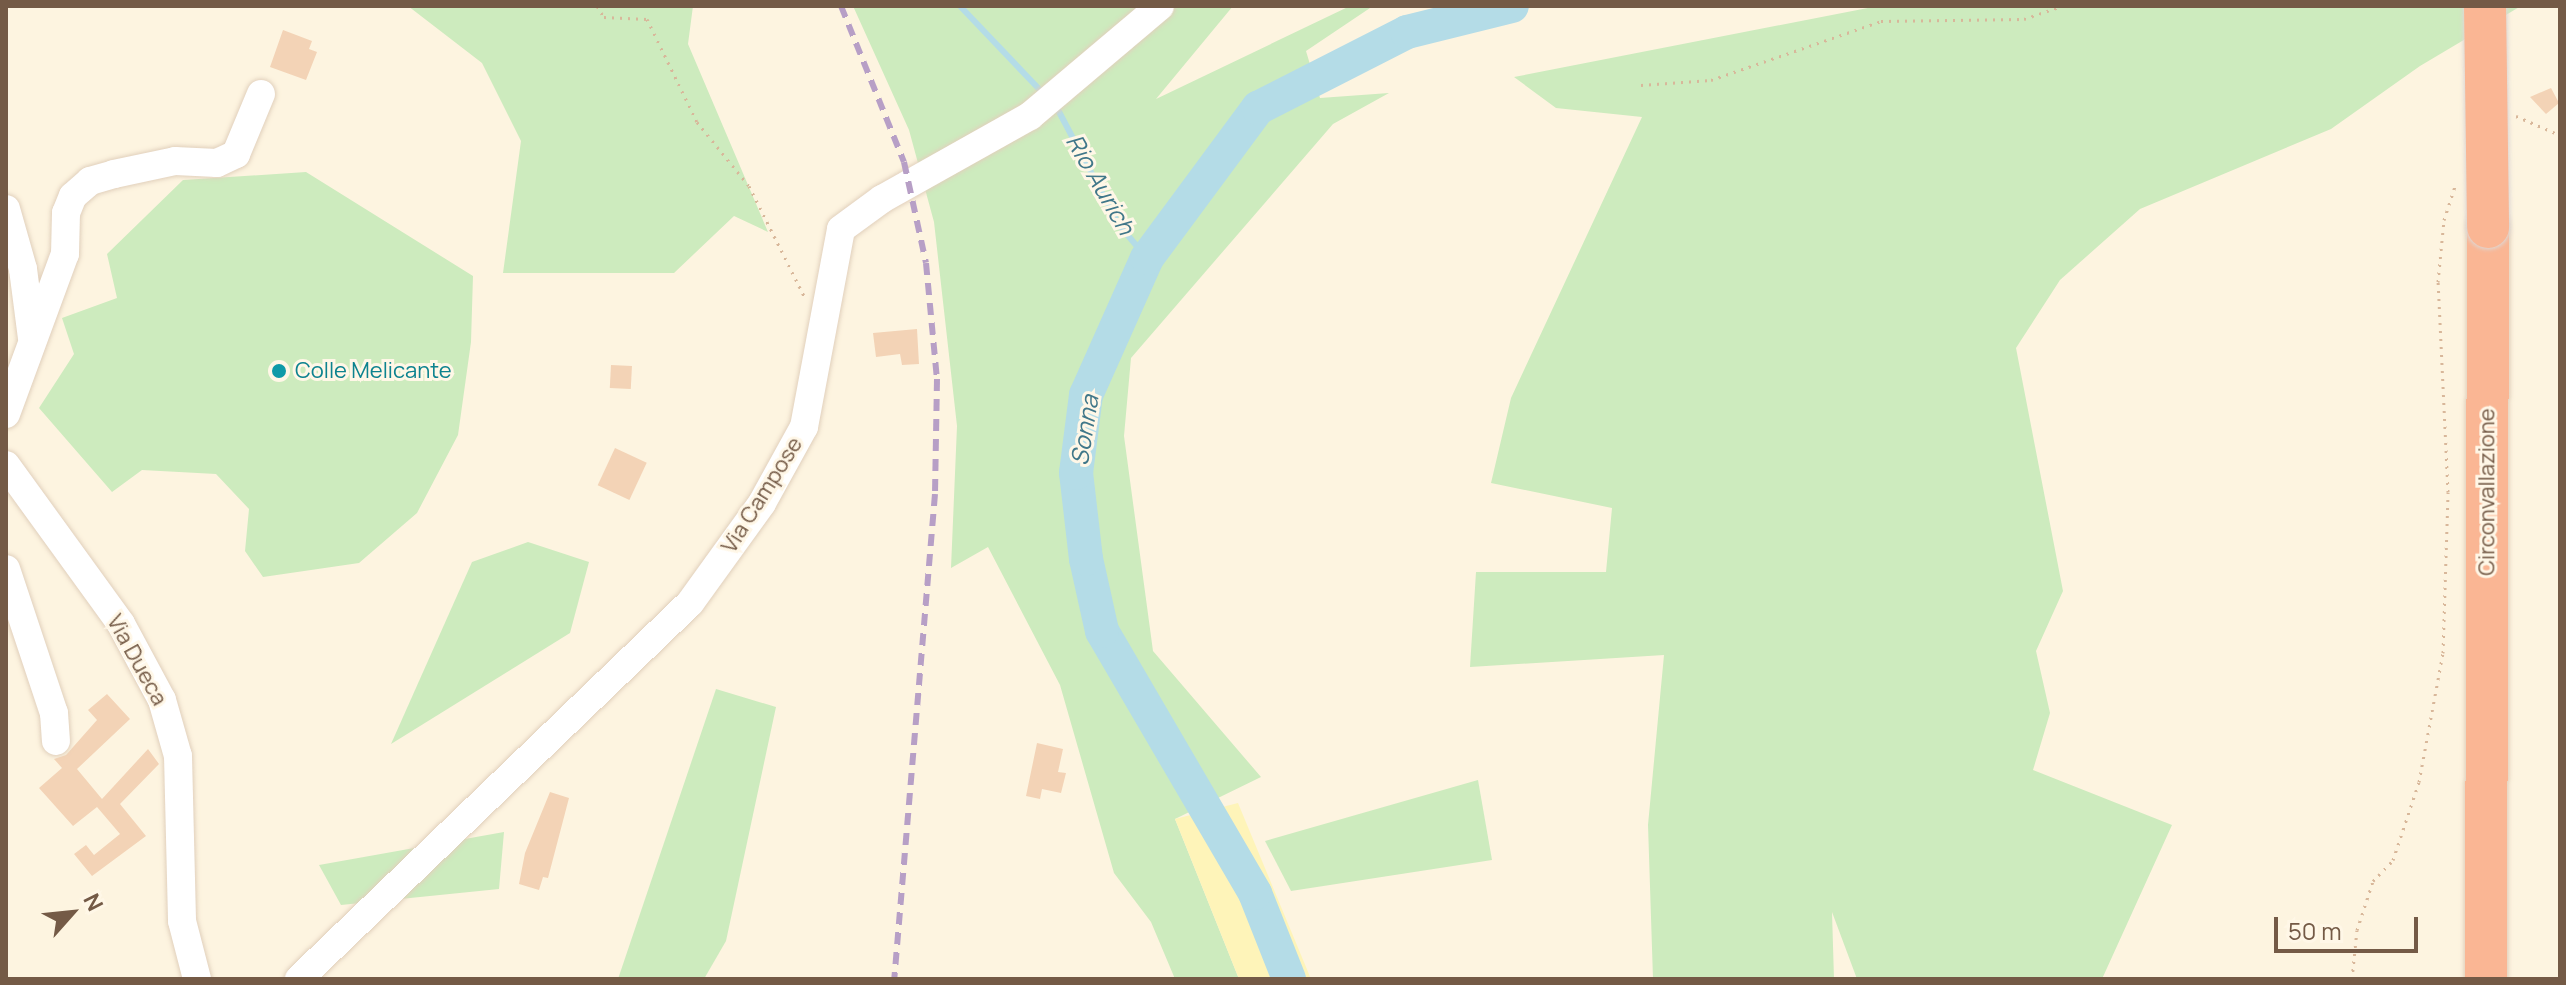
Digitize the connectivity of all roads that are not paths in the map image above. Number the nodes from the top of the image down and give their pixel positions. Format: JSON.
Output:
{"nodes":[{"id":1,"x":1160,"y":6,"type":"edge"},
{"id":2,"x":2485,"y":6,"type":"edge"},
{"id":3,"x":261,"y":94,"type":"dead end"},
{"id":4,"x":6,"y":209,"type":"edge"},
{"id":5,"x":33,"y":342,"type":"junction"},
{"id":6,"x":6,"y":414,"type":"edge"},
{"id":7,"x":6,"y":465,"type":"edge"},
{"id":8,"x":6,"y":569,"type":"edge"},
{"id":9,"x":56,"y":741,"type":"dead end"},
{"id":10,"x":191,"y":976,"type":"edge"},
{"id":11,"x":299,"y":979,"type":"edge"},
{"id":12,"x":2486,"y":979,"type":"edge"}],
"edges":[{"from":1,"to":11,"type":"street","name":"Via Campose"},
{"from":2,"to":12,"type":"highway","name":"Circonvallazione","bridge":true},
{"from":3,"to":5,"type":"street"},
{"from":4,"to":5,"type":"street"},
{"from":5,"to":6,"type":"street"},
{"from":7,"to":10,"type":"street","name":"Via Dueca"},
{"from":8,"to":9,"type":"street"}]}
